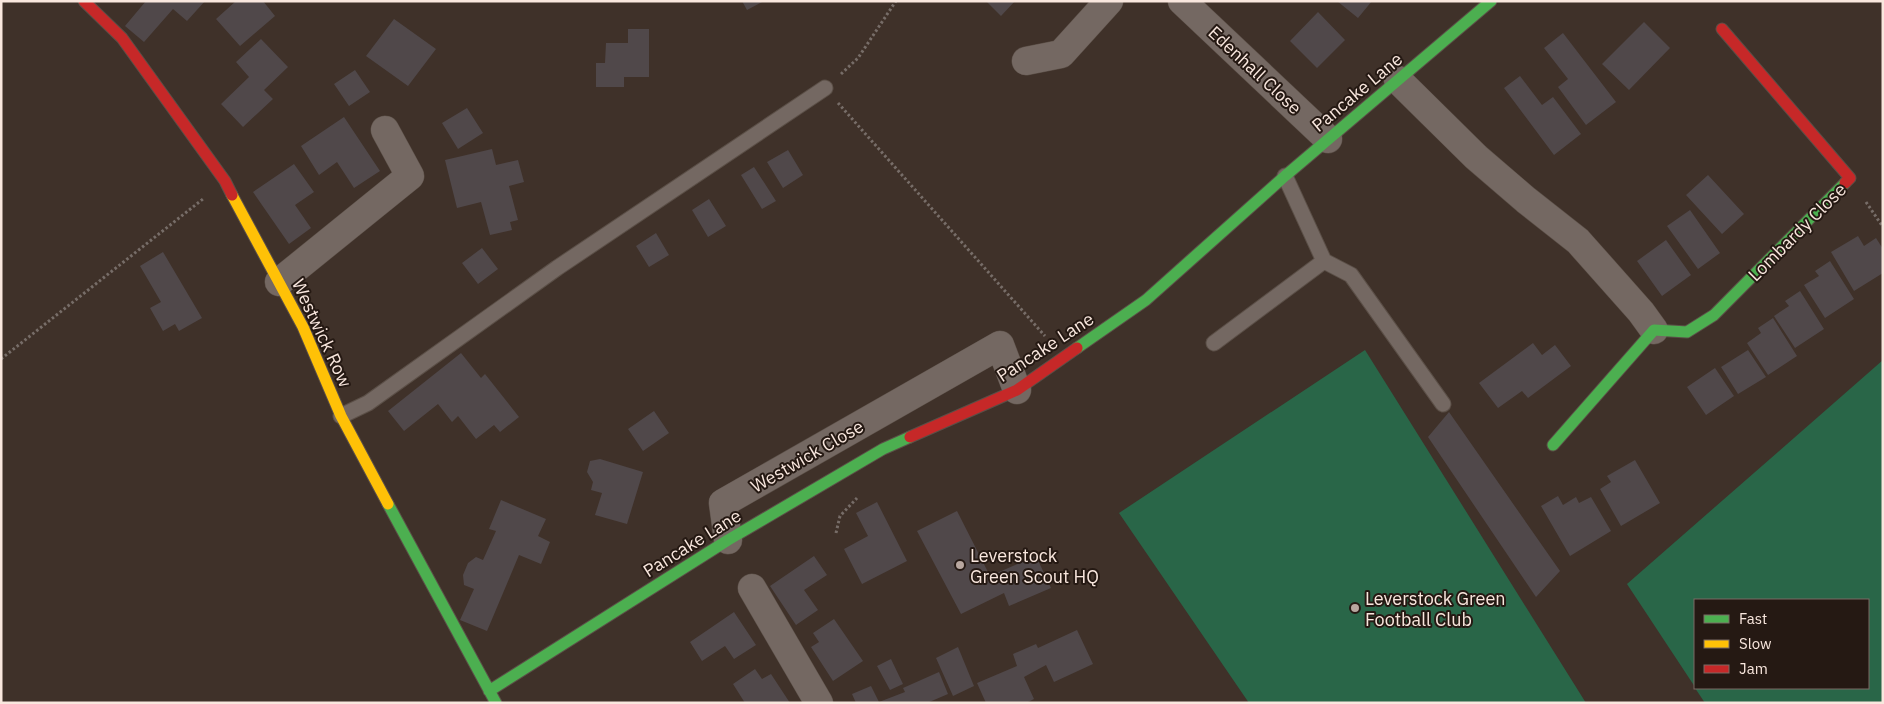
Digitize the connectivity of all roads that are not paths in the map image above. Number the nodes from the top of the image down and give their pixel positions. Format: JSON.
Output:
{"nodes":[{"id":1,"x":84,"y":1,"type":"edge"},
{"id":2,"x":1109,"y":1,"type":"edge"},
{"id":3,"x":1182,"y":1,"type":"edge"},
{"id":4,"x":1491,"y":1,"type":"edge"},
{"id":5,"x":1722,"y":29,"type":"dead end"},
{"id":6,"x":1026,"y":61,"type":"dead end"},
{"id":7,"x":1398,"y":80,"type":"junction"},
{"id":8,"x":825,"y":88,"type":"road end"},
{"id":9,"x":385,"y":130,"type":"dead end"},
{"id":10,"x":1328,"y":139,"type":"junction"},
{"id":11,"x":1284,"y":176,"type":"junction"},
{"id":12,"x":1324,"y":261,"type":"junction"},
{"id":13,"x":279,"y":282,"type":"junction"},
{"id":14,"x":1654,"y":330,"type":"junction"},
{"id":15,"x":1214,"y":343,"type":"dead end"},
{"id":16,"x":1017,"y":390,"type":"junction"},
{"id":17,"x":1444,"y":404,"type":"dead end"},
{"id":18,"x":341,"y":416,"type":"junction"},
{"id":19,"x":870,"y":420,"type":"junction"},
{"id":20,"x":1553,"y":445,"type":"dead end"},
{"id":21,"x":883,"y":449,"type":"junction"},
{"id":22,"x":728,"y":540,"type":"junction"},
{"id":23,"x":752,"y":588,"type":"dead end"},
{"id":24,"x":488,"y":691,"type":"junction"},
{"id":25,"x":496,"y":703,"type":"edge"},
{"id":26,"x":819,"y":703,"type":"edge"}],
"edges":[{"from":1,"to":13,"type":"street","name":"Westwick Row"},
{"from":2,"to":6,"type":"street"},
{"from":3,"to":10,"type":"street","name":"Edenhall Close"},
{"from":4,"to":7,"type":"street","name":"Pancake Lane"},
{"from":5,"to":14,"type":"street","name":"Lombardy Close"},
{"from":7,"to":10,"type":"street","name":"Pancake Lane"},
{"from":7,"to":14,"type":"street"},
{"from":8,"to":18,"type":"lane"},
{"from":9,"to":13,"type":"street"},
{"from":10,"to":11,"type":"street","name":"Pancake Lane"},
{"from":11,"to":12,"type":"lane"},
{"from":11,"to":16,"type":"street","name":"Pancake Lane"},
{"from":12,"to":15,"type":"lane"},
{"from":12,"to":17,"type":"lane"},
{"from":13,"to":18,"type":"street","name":"Westwick Row"},
{"from":14,"to":20,"type":"street"},
{"from":16,"to":19,"type":"street","name":"Westwick Close"},
{"from":16,"to":21,"type":"street","name":"Pancake Lane"},
{"from":18,"to":24,"type":"street","name":"Westwick Row"},
{"from":19,"to":21,"type":"street","name":"Westwick Close"},
{"from":19,"to":22,"type":"street","name":"Westwick Close"},
{"from":21,"to":22,"type":"street","name":"Pancake Lane"},
{"from":22,"to":24,"type":"street","name":"Pancake Lane"},
{"from":23,"to":26,"type":"street"},
{"from":24,"to":25,"type":"street","name":"Westwick Row"}]}
